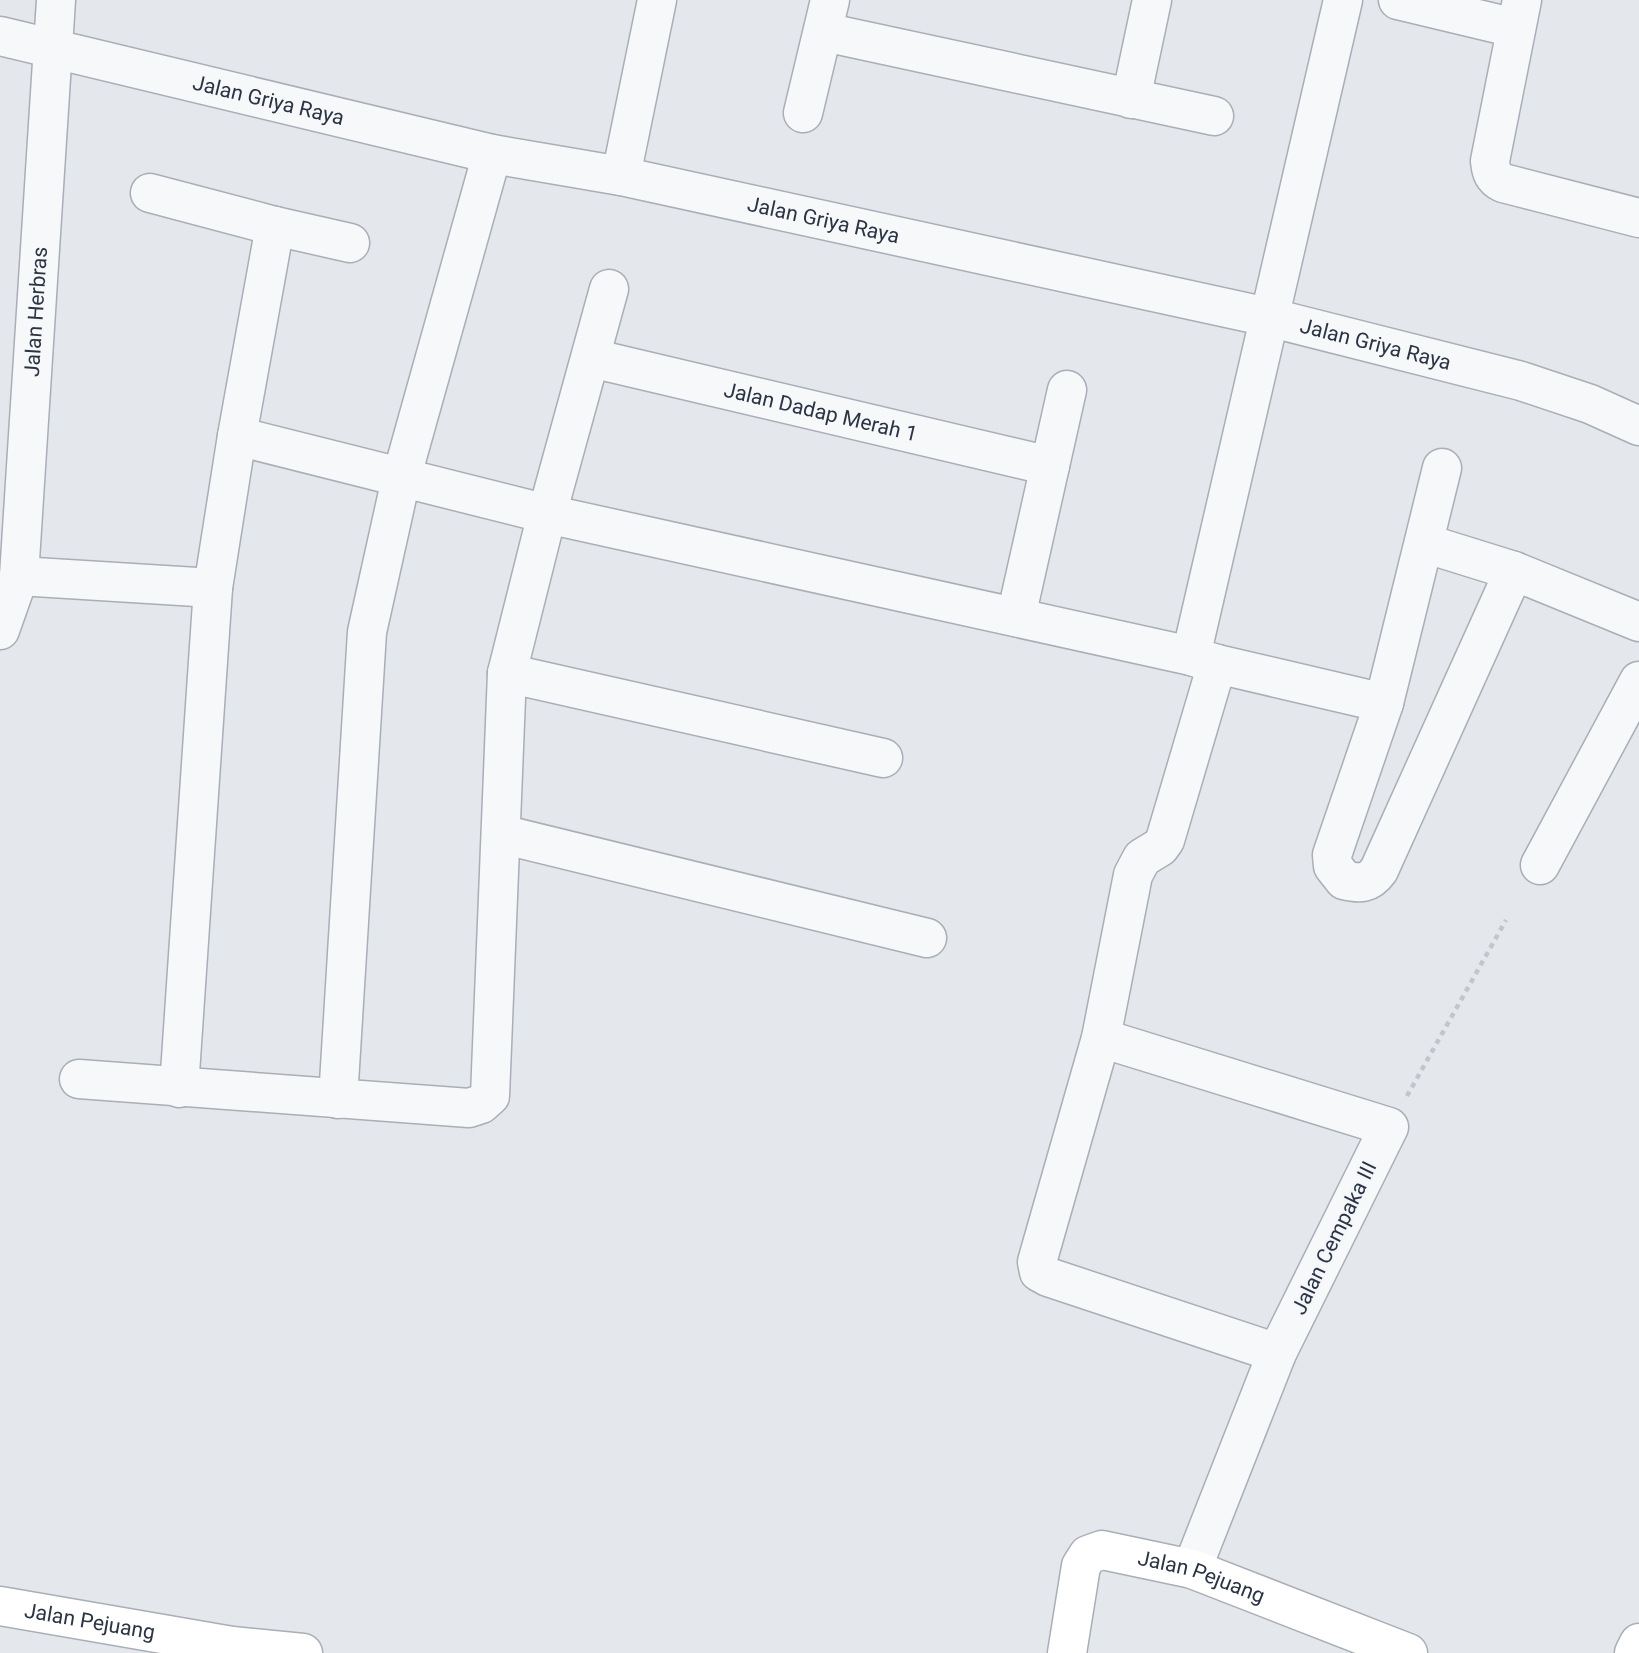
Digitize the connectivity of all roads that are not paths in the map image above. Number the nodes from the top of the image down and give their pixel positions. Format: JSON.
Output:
{"nodes":[{"id":1,"x":56,"y":0,"type":"edge"},
{"id":2,"x":657,"y":0,"type":"edge"},
{"id":3,"x":1153,"y":0,"type":"edge"},
{"id":4,"x":1343,"y":0,"type":"edge"},
{"id":5,"x":1398,"y":0,"type":"edge"},
{"id":6,"x":1518,"y":14,"type":"edge"},
{"id":7,"x":827,"y":16,"type":"edge"},
{"id":8,"x":0,"y":36,"type":"edge"},
{"id":9,"x":51,"y":47,"type":"junction"},
{"id":10,"x":1131,"y":99,"type":"junction"},
{"id":11,"x":803,"y":113,"type":"dead end"},
{"id":12,"x":1214,"y":117,"type":"dead end"},
{"id":13,"x":492,"y":154,"type":"junction"},
{"id":14,"x":621,"y":176,"type":"junction"},
{"id":15,"x":150,"y":193,"type":"dead end"},
{"id":16,"x":1639,"y":218,"type":"edge"},
{"id":17,"x":275,"y":226,"type":"junction"},
{"id":18,"x":351,"y":243,"type":"dead end"},
{"id":19,"x":609,"y":289,"type":"dead end"},
{"id":20,"x":1268,"y":317,"type":"junction"},
{"id":21,"x":591,"y":358,"type":"junction"},
{"id":22,"x":1067,"y":390,"type":"dead end"},
{"id":23,"x":1639,"y":426,"type":"edge"},
{"id":24,"x":237,"y":436,"type":"junction"},
{"id":25,"x":1050,"y":466,"type":"junction"},
{"id":26,"x":1441,"y":468,"type":"dead end"},
{"id":27,"x":401,"y":479,"type":"junction"},
{"id":28,"x":547,"y":514,"type":"junction"},
{"id":29,"x":1424,"y":543,"type":"junction"},
{"id":30,"x":1514,"y":571,"type":"junction"},
{"id":31,"x":19,"y":576,"type":"junction"},
{"id":32,"x":213,"y":588,"type":"junction"},
{"id":33,"x":1016,"y":617,"type":"junction"},
{"id":34,"x":1639,"y":622,"type":"edge"},
{"id":35,"x":0,"y":630,"type":"edge"},
{"id":36,"x":1204,"y":660,"type":"junction"},
{"id":37,"x":507,"y":673,"type":"junction"},
{"id":38,"x":1639,"y":681,"type":"edge"},
{"id":39,"x":1384,"y":703,"type":"junction"},
{"id":40,"x":883,"y":758,"type":"dead end"},
{"id":41,"x":500,"y":834,"type":"junction"},
{"id":42,"x":1540,"y":865,"type":"dead end"},
{"id":43,"x":926,"y":938,"type":"dead end"},
{"id":44,"x":1101,"y":1038,"type":"junction"},
{"id":45,"x":79,"y":1079,"type":"dead end"},
{"id":46,"x":179,"y":1088,"type":"junction"},
{"id":47,"x":338,"y":1099,"type":"junction"},
{"id":48,"x":1278,"y":1353,"type":"junction"},
{"id":49,"x":1192,"y":1569,"type":"junction"},
{"id":50,"x":0,"y":1606,"type":"edge"},
{"id":51,"x":1639,"y":1643,"type":"edge"},
{"id":52,"x":303,"y":1653,"type":"edge"},
{"id":53,"x":1067,"y":1653,"type":"edge"},
{"id":54,"x":1408,"y":1653,"type":"edge"},
{"id":55,"x":1634,"y":1653,"type":"edge"}],
"edges":[{"from":1,"to":9,"type":"street","name":"Jalan Herbras"},
{"from":2,"to":14,"type":"street"},
{"from":3,"to":10,"type":"street"},
{"from":4,"to":20,"type":"street"},
{"from":5,"to":6,"type":"street"},
{"from":6,"to":16,"type":"street"},
{"from":7,"to":10,"type":"street"},
{"from":7,"to":11,"type":"street"},
{"from":8,"to":9,"type":"street","name":"Jalan Griya Raya"},
{"from":9,"to":13,"type":"street","name":"Jalan Griya Raya"},
{"from":9,"to":31,"type":"street","name":"Jalan Herbras"},
{"from":10,"to":12,"type":"street"},
{"from":13,"to":14,"type":"street","name":"Jalan Griya Raya"},
{"from":13,"to":27,"type":"street"},
{"from":14,"to":20,"type":"street","name":"Jalan Griya Raya"},
{"from":15,"to":17,"type":"street"},
{"from":17,"to":18,"type":"street"},
{"from":17,"to":24,"type":"street"},
{"from":19,"to":21,"type":"street"},
{"from":20,"to":23,"type":"street","name":"Jalan Griya Raya"},
{"from":20,"to":36,"type":"street"},
{"from":21,"to":25,"type":"street","name":"Jalan Dadap Merah 1"},
{"from":21,"to":28,"type":"street"},
{"from":22,"to":25,"type":"street"},
{"from":24,"to":27,"type":"street"},
{"from":24,"to":32,"type":"street"},
{"from":25,"to":33,"type":"street"},
{"from":26,"to":29,"type":"street"},
{"from":27,"to":28,"type":"street"},
{"from":27,"to":47,"type":"street"},
{"from":28,"to":33,"type":"street"},
{"from":28,"to":37,"type":"street"},
{"from":29,"to":30,"type":"street"},
{"from":29,"to":39,"type":"street"},
{"from":30,"to":34,"type":"street"},
{"from":30,"to":39,"type":"street"},
{"from":31,"to":32,"type":"street"},
{"from":31,"to":35,"type":"street","name":"Jalan Herbras"},
{"from":32,"to":46,"type":"street"},
{"from":33,"to":36,"type":"street"},
{"from":36,"to":39,"type":"street"},
{"from":36,"to":44,"type":"street"},
{"from":37,"to":40,"type":"street"},
{"from":37,"to":41,"type":"street"},
{"from":38,"to":42,"type":"street"},
{"from":41,"to":43,"type":"street"},
{"from":41,"to":47,"type":"street"},
{"from":44,"to":48,"type":"street"},
{"from":44,"to":48,"type":"street","name":"Jalan Cempaka III"},
{"from":45,"to":46,"type":"street"},
{"from":46,"to":47,"type":"street"},
{"from":48,"to":49,"type":"street","name":"Jalan Cempaka III"},
{"from":49,"to":53,"type":"street","name":"Jalan Pejuang"},
{"from":49,"to":54,"type":"street","name":"Jalan Pejuang"},
{"from":50,"to":52,"type":"street","name":"Jalan Pejuang"},
{"from":51,"to":55,"type":"street"}]}
